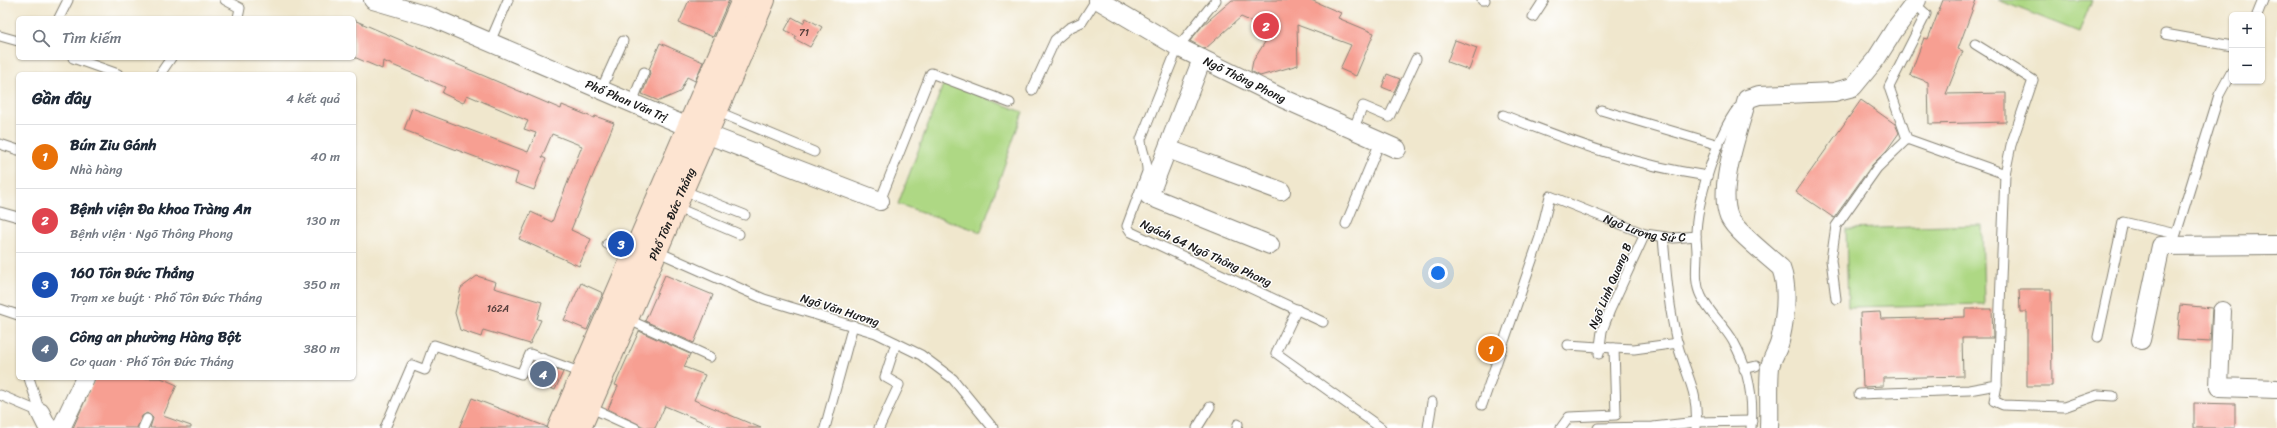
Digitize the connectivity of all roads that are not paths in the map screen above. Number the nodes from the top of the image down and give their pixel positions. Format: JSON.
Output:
{"nodes":[{"id":1,"x":68,"y":0,"type":"edge"},
{"id":2,"x":225,"y":0,"type":"edge"},
{"id":3,"x":373,"y":0,"type":"edge"},
{"id":4,"x":508,"y":0,"type":"edge"},
{"id":5,"x":743,"y":0,"type":"edge"},
{"id":6,"x":764,"y":0,"type":"edge"},
{"id":7,"x":1097,"y":0,"type":"edge"},
{"id":8,"x":1216,"y":0,"type":"edge"},
{"id":9,"x":1544,"y":0,"type":"edge"},
{"id":10,"x":2263,"y":0,"type":"edge"},
{"id":11,"x":1916,"y":2,"type":"edge"},
{"id":12,"x":2258,"y":12,"type":"edge"},
{"id":13,"x":60,"y":16,"type":"edge"},
{"id":14,"x":238,"y":16,"type":"edge"},
{"id":15,"x":1533,"y":17,"type":"dead end"},
{"id":16,"x":2165,"y":34,"type":"dead end"},
{"id":17,"x":0,"y":36,"type":"edge"},
{"id":18,"x":16,"y":40,"type":"edge"},
{"id":19,"x":623,"y":41,"type":"dead end"},
{"id":20,"x":490,"y":42,"type":"junction"},
{"id":21,"x":1975,"y":44,"type":"dead end"},
{"id":22,"x":2229,"y":45,"type":"edge"},
{"id":23,"x":1178,"y":47,"type":"junction"},
{"id":24,"x":1202,"y":58,"type":"junction"},
{"id":25,"x":1416,"y":59,"type":"dead end"},
{"id":26,"x":79,"y":60,"type":"edge"},
{"id":27,"x":170,"y":60,"type":"edge"},
{"id":28,"x":112,"y":72,"type":"edge"},
{"id":29,"x":161,"y":72,"type":"edge"},
{"id":30,"x":644,"y":72,"type":"dead end"},
{"id":31,"x":2229,"y":77,"type":"edge"},
{"id":32,"x":601,"y":90,"type":"junction"},
{"id":33,"x":1032,"y":90,"type":"dead end"},
{"id":34,"x":1747,"y":99,"type":"junction"},
{"id":35,"x":632,"y":103,"type":"junction"},
{"id":36,"x":1010,"y":103,"type":"dead end"},
{"id":37,"x":1601,"y":110,"type":"dead end"},
{"id":38,"x":716,"y":111,"type":"junction"},
{"id":39,"x":1503,"y":115,"type":"dead end"},
{"id":40,"x":697,"y":130,"type":"junction"},
{"id":41,"x":1353,"y":130,"type":"junction"},
{"id":42,"x":1907,"y":139,"type":"junction"},
{"id":43,"x":1380,"y":142,"type":"junction"},
{"id":44,"x":0,"y":144,"type":"edge"},
{"id":45,"x":1719,"y":145,"type":"junction"},
{"id":46,"x":16,"y":149,"type":"edge"},
{"id":47,"x":1168,"y":149,"type":"junction"},
{"id":48,"x":1397,"y":149,"type":"dead end"},
{"id":49,"x":814,"y":152,"type":"dead end"},
{"id":50,"x":2005,"y":174,"type":"junction"},
{"id":51,"x":1707,"y":176,"type":"junction"},
{"id":52,"x":1281,"y":191,"type":"dead end"},
{"id":53,"x":678,"y":199,"type":"junction"},
{"id":54,"x":880,"y":201,"type":"joint"},
{"id":55,"x":0,"y":212,"type":"edge"},
{"id":56,"x":745,"y":215,"type":"dead end"},
{"id":57,"x":16,"y":216,"type":"edge"},
{"id":58,"x":1346,"y":224,"type":"dead end"},
{"id":59,"x":739,"y":234,"type":"dead end"},
{"id":60,"x":1645,"y":234,"type":"junction"},
{"id":61,"x":1664,"y":236,"type":"junction"},
{"id":62,"x":1696,"y":236,"type":"junction"},
{"id":63,"x":607,"y":244,"type":"dead end"},
{"id":64,"x":1270,"y":245,"type":"dead end"},
{"id":65,"x":2277,"y":245,"type":"edge"},
{"id":66,"x":656,"y":251,"type":"junction"},
{"id":67,"x":634,"y":255,"type":"junction"},
{"id":68,"x":1836,"y":299,"type":"dead end"},
{"id":69,"x":0,"y":309,"type":"edge"},
{"id":70,"x":1297,"y":309,"type":"junction"},
{"id":71,"x":2222,"y":311,"type":"dead end"},
{"id":72,"x":16,"y":314,"type":"edge"},
{"id":73,"x":627,"y":319,"type":"junction"},
{"id":74,"x":1323,"y":322,"type":"dead end"},
{"id":75,"x":853,"y":325,"type":"junction"},
{"id":76,"x":2098,"y":337,"type":"dead end"},
{"id":77,"x":2141,"y":340,"type":"dead end"},
{"id":78,"x":896,"y":343,"type":"junction"},
{"id":79,"x":1678,"y":343,"type":"junction"},
{"id":80,"x":1568,"y":345,"type":"dead end"},
{"id":81,"x":1614,"y":348,"type":"junction"},
{"id":82,"x":1599,"y":351,"type":"junction"},
{"id":83,"x":710,"y":357,"type":"dead end"},
{"id":84,"x":1756,"y":366,"type":"dead end"},
{"id":85,"x":1744,"y":369,"type":"junction"},
{"id":86,"x":583,"y":374,"type":"junction"},
{"id":87,"x":30,"y":380,"type":"edge"},
{"id":88,"x":83,"y":380,"type":"edge"},
{"id":89,"x":1997,"y":385,"type":"junction"},
{"id":90,"x":2277,"y":389,"type":"edge"},
{"id":91,"x":1859,"y":394,"type":"dead end"},
{"id":92,"x":0,"y":395,"type":"edge"},
{"id":93,"x":2112,"y":396,"type":"dead end"},
{"id":94,"x":1432,"y":402,"type":"dead end"},
{"id":95,"x":1482,"y":405,"type":"dead end"},
{"id":96,"x":589,"y":407,"type":"junction"},
{"id":97,"x":1210,"y":407,"type":"dead end"},
{"id":98,"x":40,"y":412,"type":"junction"},
{"id":99,"x":1606,"y":415,"type":"junction"},
{"id":100,"x":147,"y":419,"type":"dead end"},
{"id":101,"x":1696,"y":425,"type":"edge"},
{"id":102,"x":1751,"y":425,"type":"edge"},
{"id":103,"x":827,"y":427,"type":"edge"},
{"id":104,"x":48,"y":428,"type":"edge"},
{"id":105,"x":61,"y":428,"type":"edge"},
{"id":106,"x":143,"y":428,"type":"edge"},
{"id":107,"x":385,"y":428,"type":"edge"},
{"id":108,"x":559,"y":428,"type":"edge"},
{"id":109,"x":580,"y":428,"type":"edge"},
{"id":110,"x":635,"y":428,"type":"edge"},
{"id":111,"x":879,"y":428,"type":"edge"},
{"id":112,"x":993,"y":428,"type":"edge"},
{"id":113,"x":1197,"y":428,"type":"edge"},
{"id":114,"x":1381,"y":428,"type":"edge"},
{"id":115,"x":1428,"y":428,"type":"edge"},
{"id":116,"x":1561,"y":428,"type":"edge"},
{"id":117,"x":1602,"y":428,"type":"edge"},
{"id":118,"x":1769,"y":428,"type":"edge"}],
"edges":[{"from":1,"to":13,"type":"lane"},
{"from":2,"to":14,"type":"lane"},
{"from":3,"to":20,"type":"street","name":"Phố Phan Văn Trị"},
{"from":4,"to":20,"type":"lane"},
{"from":5,"to":40,"type":"main road","name":"Phố Tôn Đức Thắng"},
{"from":6,"to":38,"type":"main road","name":"Phố Tôn Đức Thắng"},
{"from":7,"to":23,"type":"street","name":"Ngõ Thông Phong"},
{"from":7,"to":33,"type":"lane"},
{"from":8,"to":23,"type":"lane"},
{"from":9,"to":15,"type":"lane"},
{"from":10,"to":12,"type":"lane"},
{"from":11,"to":34,"type":"street"},
{"from":11,"to":42,"type":"lane"},
{"from":16,"to":22,"type":"lane"},
{"from":17,"to":18,"type":"lane"},
{"from":19,"to":32,"type":"lane"},
{"from":20,"to":32,"type":"street","name":"Phố Phan Văn Trị"},
{"from":21,"to":50,"type":"lane"},
{"from":23,"to":24,"type":"street","name":"Ngõ Thông Phong"},
{"from":23,"to":70,"type":"lane","name":"Ngách 64 Ngõ Thông Phong"},
{"from":24,"to":41,"type":"street","name":"Ngõ Thông Phong"},
{"from":24,"to":47,"type":"street"},
{"from":25,"to":41,"type":"lane"},
{"from":26,"to":28,"type":"lane"},
{"from":27,"to":29,"type":"lane"},
{"from":30,"to":35,"type":"lane"},
{"from":31,"to":76,"type":"lane"},
{"from":32,"to":35,"type":"street","name":"Phố Phan Văn Trị"},
{"from":34,"to":45,"type":"lane","name":"Ngõ Lương Sử C"},
{"from":34,"to":118,"type":"street"},
{"from":35,"to":40,"type":"street","name":"Phố Phan Văn Trị"},
{"from":36,"to":54,"type":"lane"},
{"from":37,"to":45,"type":"lane"},
{"from":38,"to":40,"type":"main road","name":"Phố Tôn Đức Thắng"},
{"from":38,"to":49,"type":"lane"},
{"from":39,"to":51,"type":"lane"},
{"from":40,"to":53,"type":"main road","name":"Phố Tôn Đức Thắng"},
{"from":40,"to":54,"type":"street","name":"Phố Phan Văn Trị"},
{"from":40,"to":67,"type":"main road","name":"Phố Tôn Đức Thắng"},
{"from":41,"to":43,"type":"street","name":"Ngõ Thông Phong"},
{"from":42,"to":50,"type":"lane"},
{"from":42,"to":68,"type":"lane"},
{"from":43,"to":48,"type":"street","name":"Ngõ Thông Phong"},
{"from":43,"to":58,"type":"lane"},
{"from":44,"to":46,"type":"lane"},
{"from":45,"to":51,"type":"lane","name":"Ngõ Lương Sử C"},
{"from":47,"to":52,"type":"street"},
{"from":47,"to":64,"type":"street"},
{"from":50,"to":89,"type":"lane"},
{"from":51,"to":62,"type":"lane","name":"Ngõ Lương Sử C"},
{"from":53,"to":56,"type":"lane"},
{"from":53,"to":59,"type":"lane"},
{"from":53,"to":66,"type":"main road","name":"Phố Tôn Đức Thắng"},
{"from":55,"to":57,"type":"lane"},
{"from":60,"to":61,"type":"lane","name":"Ngõ Lương Sử C"},
{"from":60,"to":82,"type":"lane","name":"Ngõ Linh Quang B"},
{"from":60,"to":95,"type":"lane","name":"Ngõ Lương Sử C"},
{"from":61,"to":62,"type":"lane","name":"Ngõ Lương Sử C"},
{"from":61,"to":79,"type":"lane"},
{"from":62,"to":85,"type":"lane"},
{"from":63,"to":67,"type":"lane"},
{"from":65,"to":77,"type":"street"},
{"from":66,"to":73,"type":"main road","name":"Phố Tôn Đức Thắng"},
{"from":66,"to":75,"type":"lane","name":"Ngõ Văn Hương"},
{"from":67,"to":86,"type":"main road","name":"Phố Tôn Đức Thắng"},
{"from":69,"to":72,"type":"lane"},
{"from":70,"to":74,"type":"lane"},
{"from":70,"to":114,"type":"lane"},
{"from":71,"to":90,"type":"street"},
{"from":73,"to":83,"type":"lane"},
{"from":73,"to":96,"type":"main road","name":"Phố Tôn Đức Thắng"},
{"from":75,"to":78,"type":"lane","name":"Ngõ Văn Hương"},
{"from":75,"to":103,"type":"lane"},
{"from":78,"to":111,"type":"lane"},
{"from":78,"to":112,"type":"lane","name":"Ngõ Văn Hương"},
{"from":79,"to":81,"type":"lane","name":"Ngõ Linh Quang B"},
{"from":79,"to":101,"type":"lane"},
{"from":80,"to":82,"type":"lane"},
{"from":81,"to":82,"type":"lane","name":"Ngõ Linh Quang B"},
{"from":81,"to":99,"type":"lane"},
{"from":84,"to":85,"type":"lane"},
{"from":85,"to":102,"type":"lane"},
{"from":86,"to":107,"type":"lane"},
{"from":86,"to":108,"type":"main road","name":"Phố Tôn Đức Thắng"},
{"from":87,"to":98,"type":"lane"},
{"from":88,"to":105,"type":"street"},
{"from":89,"to":91,"type":"lane"},
{"from":89,"to":93,"type":"lane"},
{"from":92,"to":98,"type":"lane"},
{"from":94,"to":115,"type":"lane"},
{"from":96,"to":109,"type":"main road","name":"Phố Tôn Đức Thắng"},
{"from":96,"to":110,"type":"lane"},
{"from":97,"to":113,"type":"lane"},
{"from":98,"to":104,"type":"street"},
{"from":99,"to":116,"type":"lane"},
{"from":99,"to":117,"type":"lane"},
{"from":100,"to":106,"type":"lane"},
{"from":101,"to":102,"type":"lane"},
{"from":101,"to":117,"type":"lane"}]}
